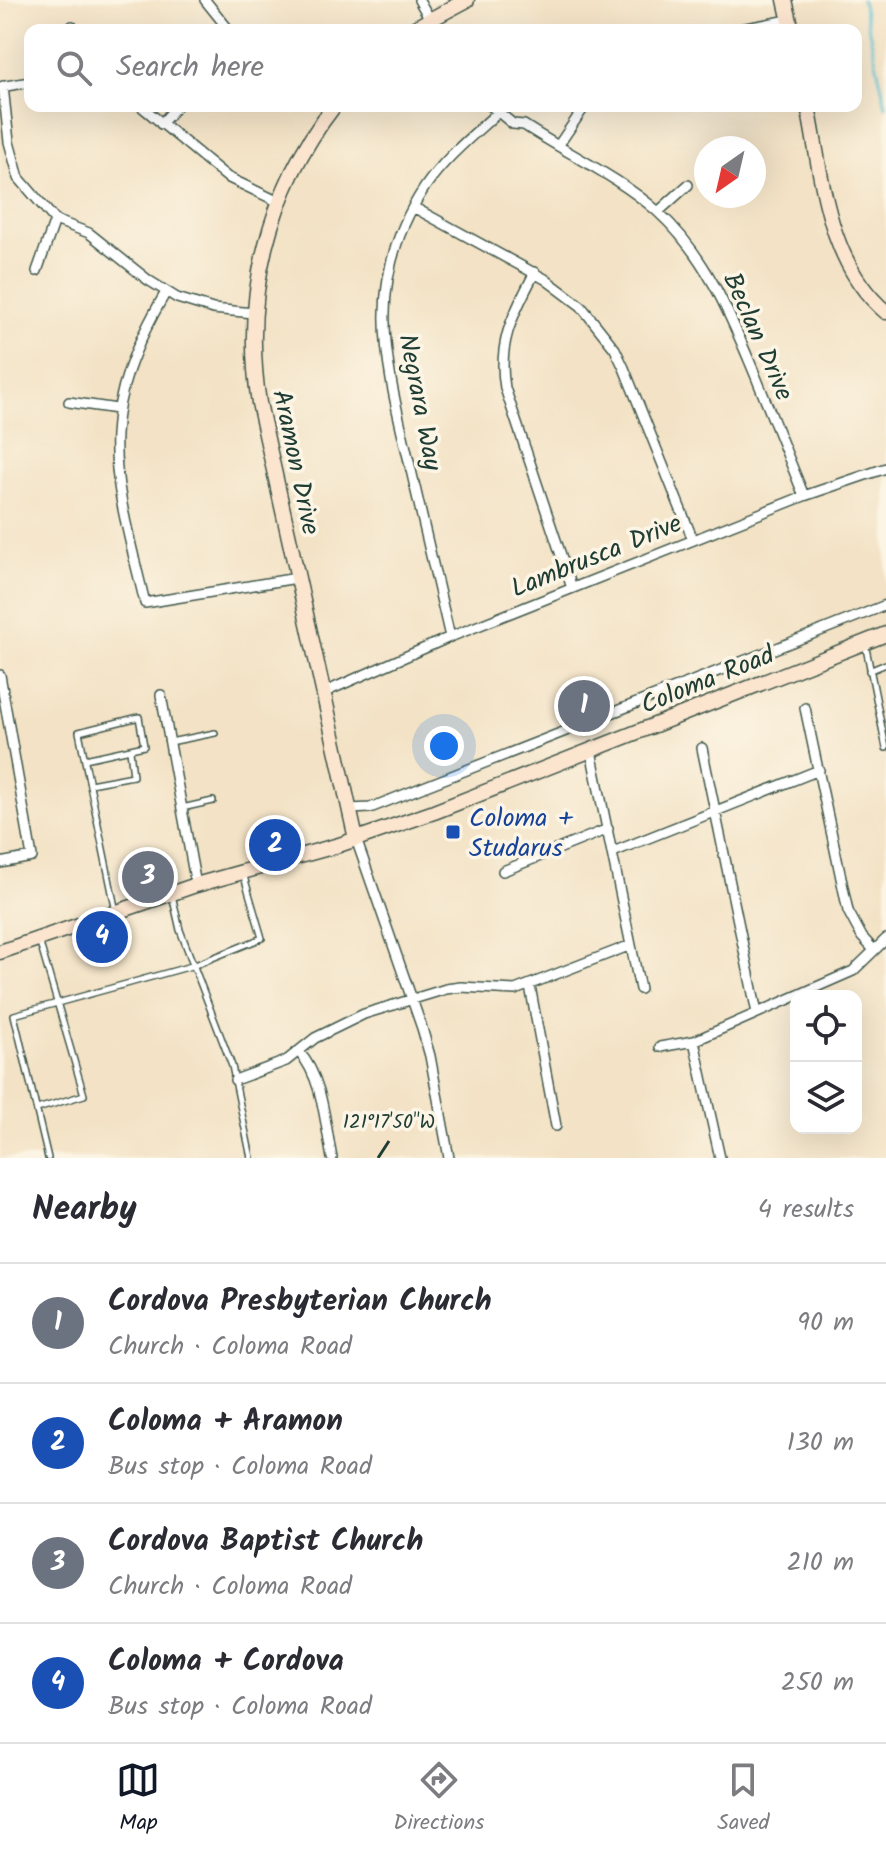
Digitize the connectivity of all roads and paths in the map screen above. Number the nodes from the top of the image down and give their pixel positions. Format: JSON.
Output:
{"nodes":[{"id":1,"x":205,"y":0,"type":"edge"},
{"id":2,"x":419,"y":0,"type":"edge"},
{"id":3,"x":467,"y":0,"type":"edge"},
{"id":4,"x":785,"y":0,"type":"edge"},
{"id":5,"x":224,"y":24,"type":"edge"},
{"id":6,"x":433,"y":24,"type":"edge"},
{"id":7,"x":790,"y":24,"type":"edge"},
{"id":8,"x":24,"y":83,"type":"edge"},
{"id":9,"x":2,"y":86,"type":"edge"},
{"id":10,"x":148,"y":112,"type":"edge"},
{"id":11,"x":172,"y":112,"type":"edge"},
{"id":12,"x":330,"y":112,"type":"edge"},
{"id":13,"x":491,"y":112,"type":"edge"},
{"id":14,"x":498,"y":112,"type":"edge"},
{"id":15,"x":581,"y":112,"type":"edge"},
{"id":16,"x":809,"y":112,"type":"edge"},
{"id":17,"x":161,"y":124,"type":"junction"},
{"id":18,"x":558,"y":146,"type":"junction"},
{"id":19,"x":688,"y":185,"type":"dead end"},
{"id":20,"x":279,"y":202,"type":"junction"},
{"id":21,"x":413,"y":207,"type":"junction"},
{"id":22,"x":658,"y":212,"type":"junction"},
{"id":23,"x":55,"y":220,"type":"junction"},
{"id":24,"x":37,"y":271,"type":"dead end"},
{"id":25,"x":535,"y":272,"type":"junction"},
{"id":26,"x":166,"y":292,"type":"junction"},
{"id":27,"x":886,"y":312,"type":"edge"},
{"id":28,"x":253,"y":313,"type":"junction"},
{"id":29,"x":69,"y":402,"type":"dead end"},
{"id":30,"x":117,"y":409,"type":"junction"},
{"id":31,"x":886,"y":468,"type":"edge"},
{"id":32,"x":804,"y":496,"type":"junction"},
{"id":33,"x":693,"y":540,"type":"junction"},
{"id":34,"x":297,"y":578,"type":"junction"},
{"id":35,"x":572,"y":588,"type":"junction"},
{"id":36,"x":886,"y":605,"type":"edge"},
{"id":37,"x":886,"y":634,"type":"edge"},
{"id":38,"x":450,"y":637,"type":"junction"},
{"id":39,"x":865,"y":642,"type":"junction"},
{"id":40,"x":886,"y":664,"type":"edge"},
{"id":41,"x":869,"y":671,"type":"junction"},
{"id":42,"x":0,"y":675,"type":"edge"},
{"id":43,"x":325,"y":692,"type":"junction"},
{"id":44,"x":161,"y":695,"type":"dead end"},
{"id":45,"x":805,"y":708,"type":"dead end"},
{"id":46,"x":215,"y":733,"type":"dead end"},
{"id":47,"x":169,"y":742,"type":"junction"},
{"id":48,"x":702,"y":748,"type":"dead end"},
{"id":49,"x":886,"y":748,"type":"edge"},
{"id":50,"x":130,"y":750,"type":"junction"},
{"id":51,"x":591,"y":751,"type":"junction"},
{"id":52,"x":85,"y":759,"type":"junction"},
{"id":53,"x":819,"y":770,"type":"junction"},
{"id":54,"x":90,"y":784,"type":"junction"},
{"id":55,"x":213,"y":801,"type":"dead end"},
{"id":56,"x":181,"y":808,"type":"junction"},
{"id":57,"x":350,"y":809,"type":"junction"},
{"id":58,"x":715,"y":811,"type":"junction"},
{"id":59,"x":608,"y":829,"type":"junction"},
{"id":60,"x":356,"y":839,"type":"junction"},
{"id":61,"x":613,"y":852,"type":"junction"},
{"id":62,"x":0,"y":863,"type":"edge"},
{"id":63,"x":503,"y":871,"type":"dead end"},
{"id":64,"x":243,"y":872,"type":"junction"},
{"id":65,"x":196,"y":885,"type":"junction"},
{"id":66,"x":172,"y":894,"type":"junction"},
{"id":67,"x":116,"y":913,"type":"junction"},
{"id":68,"x":39,"y":939,"type":"junction"},
{"id":69,"x":886,"y":939,"type":"edge"},
{"id":70,"x":631,"y":945,"type":"junction"},
{"id":71,"x":874,"y":950,"type":"junction"},
{"id":72,"x":0,"y":952,"type":"edge"},
{"id":73,"x":195,"y":965,"type":"junction"},
{"id":74,"x":530,"y":986,"type":"junction"},
{"id":75,"x":640,"y":989,"type":"dead end"},
{"id":76,"x":810,"y":990,"type":"edge"},
{"id":77,"x":790,"y":999,"type":"edge"},
{"id":78,"x":412,"y":1000,"type":"junction"},
{"id":79,"x":56,"y":1002,"type":"junction"},
{"id":80,"x":757,"y":1013,"type":"junction"},
{"id":81,"x":694,"y":1041,"type":"junction"},
{"id":82,"x":660,"y":1047,"type":"dead end"},
{"id":83,"x":299,"y":1052,"type":"junction"},
{"id":84,"x":235,"y":1080,"type":"junction"},
{"id":85,"x":37,"y":1109,"type":"junction"},
{"id":86,"x":556,"y":1126,"type":"dead end"},
{"id":87,"x":48,"y":1158,"type":"edge"},
{"id":88,"x":251,"y":1158,"type":"edge"},
{"id":89,"x":332,"y":1158,"type":"edge"},
{"id":90,"x":449,"y":1158,"type":"edge"},
{"id":91,"x":720,"y":1158,"type":"edge"}],
"edges":[{"from":1,"to":5,"type":"street"},
{"from":2,"to":6,"type":"street"},
{"from":3,"to":6,"type":"street"},
{"from":4,"to":7,"type":"street"},
{"from":8,"to":9,"type":"street"},
{"from":9,"to":23,"type":"street"},
{"from":10,"to":17,"type":"street"},
{"from":11,"to":17,"type":"street"},
{"from":12,"to":20,"type":"street","name":"Aramon Drive"},
{"from":13,"to":21,"type":"street","name":"Negrara Way"},
{"from":14,"to":18,"type":"street","name":"Beclan Drive"},
{"from":15,"to":18,"type":"street"},
{"from":16,"to":27,"type":"street"},
{"from":17,"to":20,"type":"street"},
{"from":18,"to":22,"type":"street","name":"Beclan Drive"},
{"from":19,"to":22,"type":"street"},
{"from":20,"to":28,"type":"street","name":"Aramon Drive"},
{"from":21,"to":25,"type":"street"},
{"from":21,"to":38,"type":"street","name":"Negrara Way"},
{"from":22,"to":32,"type":"street","name":"Beclan Drive"},
{"from":23,"to":24,"type":"street"},
{"from":23,"to":26,"type":"street"},
{"from":25,"to":33,"type":"street"},
{"from":25,"to":35,"type":"street"},
{"from":26,"to":28,"type":"street"},
{"from":26,"to":30,"type":"street"},
{"from":28,"to":34,"type":"street","name":"Aramon Drive"},
{"from":29,"to":30,"type":"street"},
{"from":30,"to":34,"type":"street"},
{"from":31,"to":32,"type":"street","name":"Lambrusca Drive"},
{"from":32,"to":33,"type":"street","name":"Lambrusca Drive"},
{"from":33,"to":35,"type":"street","name":"Lambrusca Drive"},
{"from":34,"to":43,"type":"street","name":"Aramon Drive"},
{"from":35,"to":38,"type":"street","name":"Lambrusca Drive"},
{"from":36,"to":57,"type":"street","name":"Coloma Road"},
{"from":37,"to":39,"type":"street","name":"Coloma Road"},
{"from":38,"to":43,"type":"street","name":"Lambrusca Drive"},
{"from":39,"to":41,"type":"lane"},
{"from":39,"to":51,"type":"street","name":"Coloma Road"},
{"from":40,"to":41,"type":"lane"},
{"from":41,"to":49,"type":"lane"},
{"from":42,"to":62,"type":"street"},
{"from":43,"to":57,"type":"street","name":"Aramon Drive"},
{"from":44,"to":47,"type":"street"},
{"from":45,"to":53,"type":"street"},
{"from":46,"to":47,"type":"lane"},
{"from":47,"to":56,"type":"street"},
{"from":48,"to":58,"type":"street"},
{"from":50,"to":52,"type":"lane"},
{"from":50,"to":52,"type":"lane"},
{"from":50,"to":54,"type":"lane"},
{"from":51,"to":59,"type":"street"},
{"from":51,"to":60,"type":"street","name":"Coloma Road"},
{"from":52,"to":54,"type":"lane"},
{"from":53,"to":58,"type":"street"},
{"from":53,"to":71,"type":"street"},
{"from":54,"to":67,"type":"lane"},
{"from":55,"to":56,"type":"lane"},
{"from":56,"to":65,"type":"street"},
{"from":57,"to":60,"type":"street","name":"Aramon Drive"},
{"from":58,"to":61,"type":"street"},
{"from":58,"to":80,"type":"street"},
{"from":59,"to":61,"type":"street"},
{"from":59,"to":63,"type":"street"},
{"from":60,"to":64,"type":"street","name":"Coloma Road"},
{"from":60,"to":78,"type":"street"},
{"from":61,"to":70,"type":"street"},
{"from":64,"to":65,"type":"street","name":"Coloma Road"},
{"from":64,"to":73,"type":"lane"},
{"from":65,"to":66,"type":"street","name":"Coloma Road"},
{"from":66,"to":67,"type":"street","name":"Coloma Road"},
{"from":66,"to":73,"type":"lane"},
{"from":67,"to":68,"type":"street","name":"Coloma Road"},
{"from":68,"to":72,"type":"street","name":"Coloma Road"},
{"from":68,"to":79,"type":"lane"},
{"from":69,"to":71,"type":"street"},
{"from":70,"to":74,"type":"street"},
{"from":70,"to":75,"type":"street"},
{"from":71,"to":76,"type":"street"},
{"from":73,"to":79,"type":"lane"},
{"from":73,"to":84,"type":"lane"},
{"from":74,"to":78,"type":"street"},
{"from":74,"to":86,"type":"street"},
{"from":77,"to":80,"type":"street"},
{"from":78,"to":83,"type":"street"},
{"from":78,"to":90,"type":"street"},
{"from":79,"to":85,"type":"lane"},
{"from":79,"to":85,"type":"lane"},
{"from":80,"to":81,"type":"street"},
{"from":81,"to":82,"type":"street"},
{"from":81,"to":91,"type":"street"},
{"from":83,"to":84,"type":"street"},
{"from":83,"to":89,"type":"street"},
{"from":84,"to":88,"type":"lane"},
{"from":85,"to":87,"type":"lane"}]}
